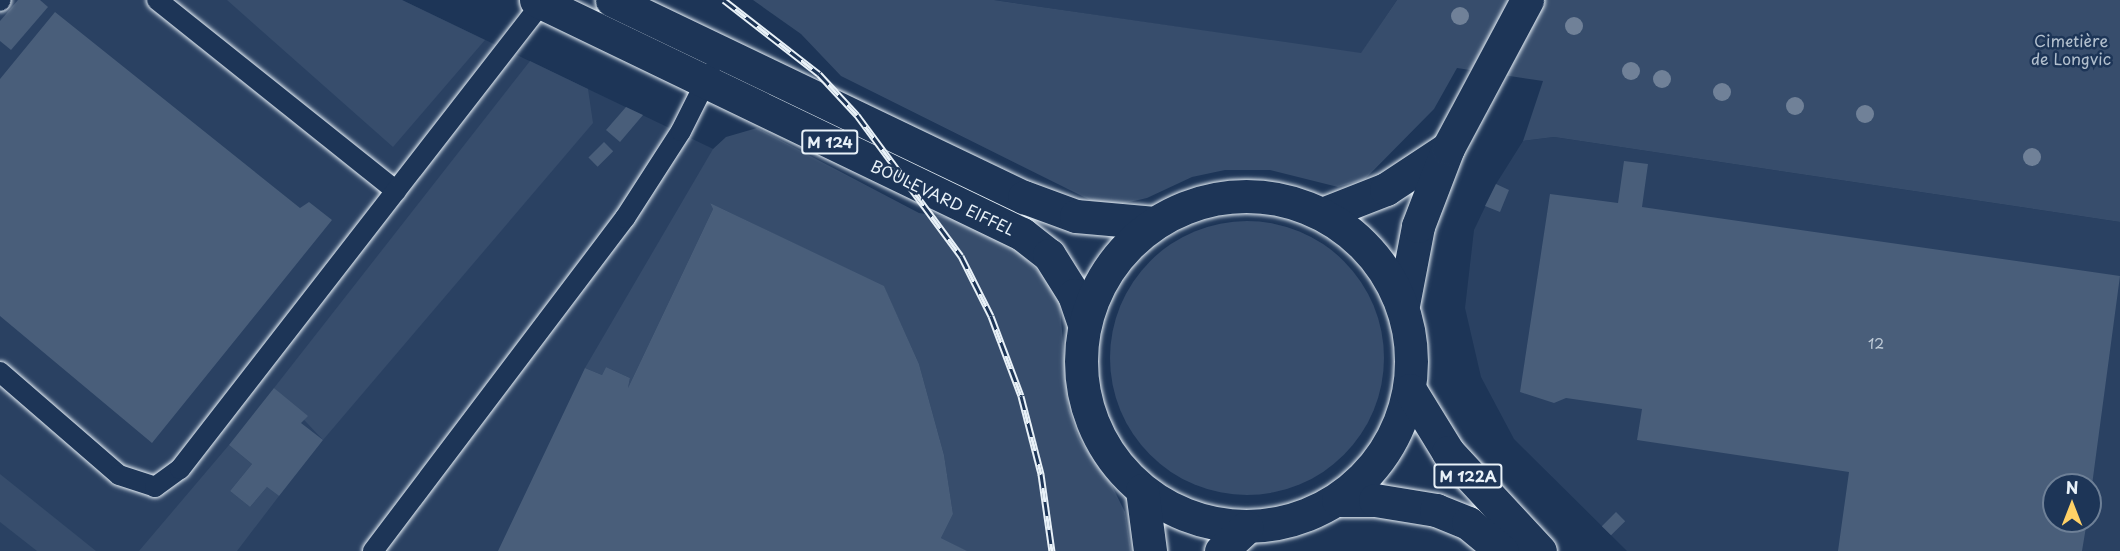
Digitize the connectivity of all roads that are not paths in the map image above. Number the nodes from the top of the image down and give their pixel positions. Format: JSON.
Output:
{"nodes":[{"id":1,"x":157,"y":0,"type":"edge"},
{"id":2,"x":612,"y":0,"type":"edge"},
{"id":3,"x":1527,"y":0,"type":"edge"},
{"id":4,"x":541,"y":1,"type":"edge"},
{"id":5,"x":721,"y":52,"type":"junction"},
{"id":6,"x":706,"y":81,"type":"junction"},
{"id":7,"x":1448,"y":148,"type":"junction"},
{"id":8,"x":396,"y":191,"type":"junction"},
{"id":9,"x":1322,"y":214,"type":"junction"},
{"id":10,"x":1155,"y":222,"type":"junction"},
{"id":11,"x":1403,"y":305,"type":"junction"},
{"id":12,"x":1084,"y":324,"type":"junction"},
{"id":13,"x":0,"y":372,"type":"edge"},
{"id":14,"x":1410,"y":390,"type":"junction"},
{"id":15,"x":1142,"y":490,"type":"junction"},
{"id":16,"x":1338,"y":500,"type":"junction"},
{"id":17,"x":1247,"y":527,"type":"junction"},
{"id":18,"x":373,"y":551,"type":"edge"},
{"id":19,"x":1150,"y":551,"type":"edge"},
{"id":20,"x":1221,"y":551,"type":"edge"},
{"id":21,"x":1502,"y":551,"type":"edge"},
{"id":22,"x":1540,"y":551,"type":"edge"}],
"edges":[{"from":1,"to":8,"type":"lane"},
{"from":2,"to":5,"type":"main road","name":"BOULEVARD EIFFEL","number":"M 124"},
{"from":3,"to":7,"type":"main road"},
{"from":4,"to":6,"type":"main road","name":"BOULEVARD EIFFEL","number":"M 124"},
{"from":4,"to":8,"type":"lane"},
{"from":5,"to":6,"type":"lane"},
{"from":5,"to":10,"type":"main road","name":"BOULEVARD EIFFEL","number":"M 124"},
{"from":6,"to":12,"type":"main road","name":"BOULEVARD EIFFEL","number":"M 124"},
{"from":6,"to":18,"type":"lane"},
{"from":7,"to":9,"type":"main road"},
{"from":7,"to":11,"type":"main road"},
{"from":8,"to":13,"type":"lane"},
{"from":9,"to":10,"type":"main road"},
{"from":9,"to":11,"type":"main road"},
{"from":10,"to":12,"type":"main road"},
{"from":11,"to":14,"type":"main road"},
{"from":12,"to":15,"type":"main road"},
{"from":14,"to":16,"type":"main road"},
{"from":14,"to":22,"type":"main road","number":"M 122A"},
{"from":15,"to":17,"type":"main road"},
{"from":15,"to":19,"type":"main road"},
{"from":16,"to":17,"type":"main road"},
{"from":16,"to":21,"type":"main road","number":"M 122A"},
{"from":17,"to":20,"type":"main road"}]}
